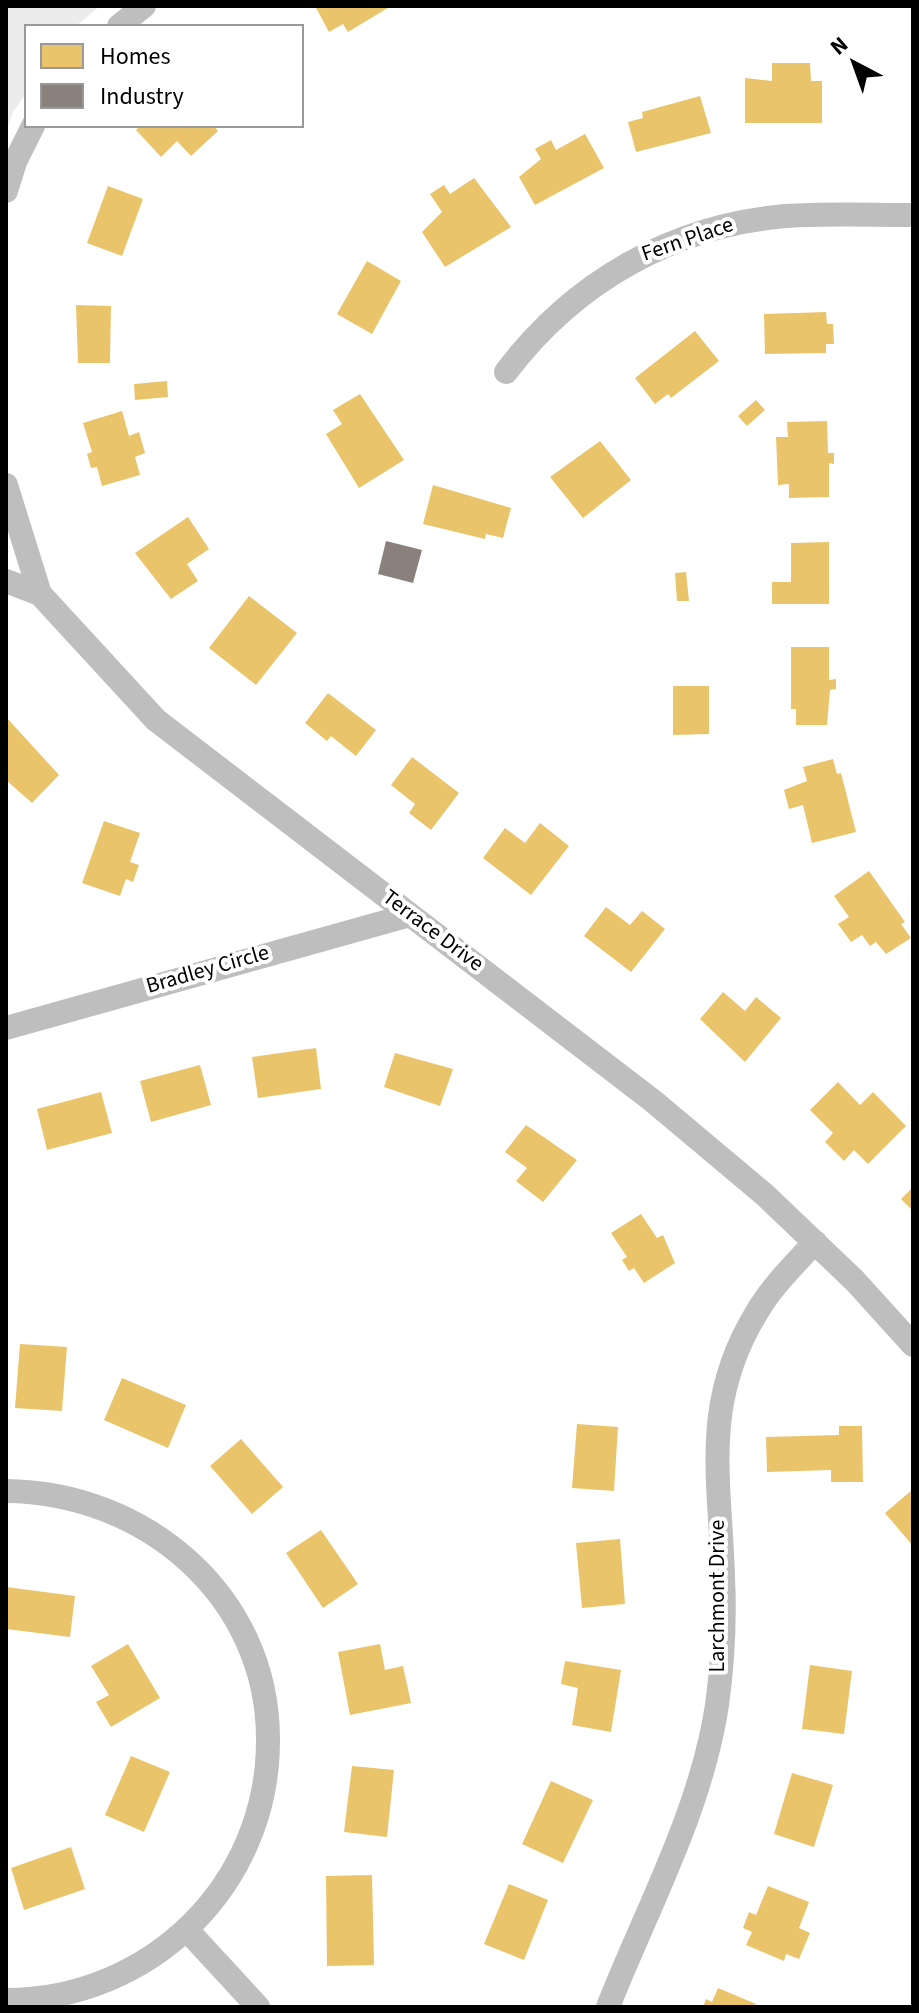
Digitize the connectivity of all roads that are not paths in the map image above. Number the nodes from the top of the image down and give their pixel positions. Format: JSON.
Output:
{"nodes":[{"id":1,"x":144,"y":6,"type":"edge"},
{"id":2,"x":122,"y":24,"type":"edge"},
{"id":3,"x":32,"y":128,"type":"edge"},
{"id":4,"x":6,"y":191,"type":"edge"},
{"id":5,"x":913,"y":215,"type":"edge"},
{"id":6,"x":506,"y":372,"type":"dead end"},
{"id":7,"x":6,"y":485,"type":"edge"},
{"id":8,"x":6,"y":581,"type":"edge"},
{"id":9,"x":40,"y":594,"type":"junction"},
{"id":10,"x":410,"y":915,"type":"junction"},
{"id":11,"x":6,"y":1028,"type":"edge"},
{"id":12,"x":815,"y":1242,"type":"junction"},
{"id":13,"x":913,"y":1345,"type":"edge"},
{"id":14,"x":6,"y":1491,"type":"edge"},
{"id":15,"x":188,"y":1931,"type":"junction"},
{"id":16,"x":6,"y":2000,"type":"edge"},
{"id":17,"x":258,"y":2007,"type":"edge"},
{"id":18,"x":608,"y":2007,"type":"edge"}],
"edges":[{"from":1,"to":2,"type":"street"},
{"from":3,"to":4,"type":"street"},
{"from":5,"to":6,"type":"street","name":"Fern Place"},
{"from":7,"to":9,"type":"street","name":"Terrace Drive"},
{"from":8,"to":9,"type":"street"},
{"from":9,"to":10,"type":"street","name":"Terrace Drive"},
{"from":10,"to":11,"type":"street","name":"Bradley Circle"},
{"from":10,"to":12,"type":"street","name":"Terrace Drive"},
{"from":12,"to":13,"type":"street","name":"Terrace Drive"},
{"from":12,"to":18,"type":"street","name":"Larchmont Drive"},
{"from":14,"to":15,"type":"street"},
{"from":15,"to":16,"type":"street"},
{"from":15,"to":17,"type":"street"}]}
